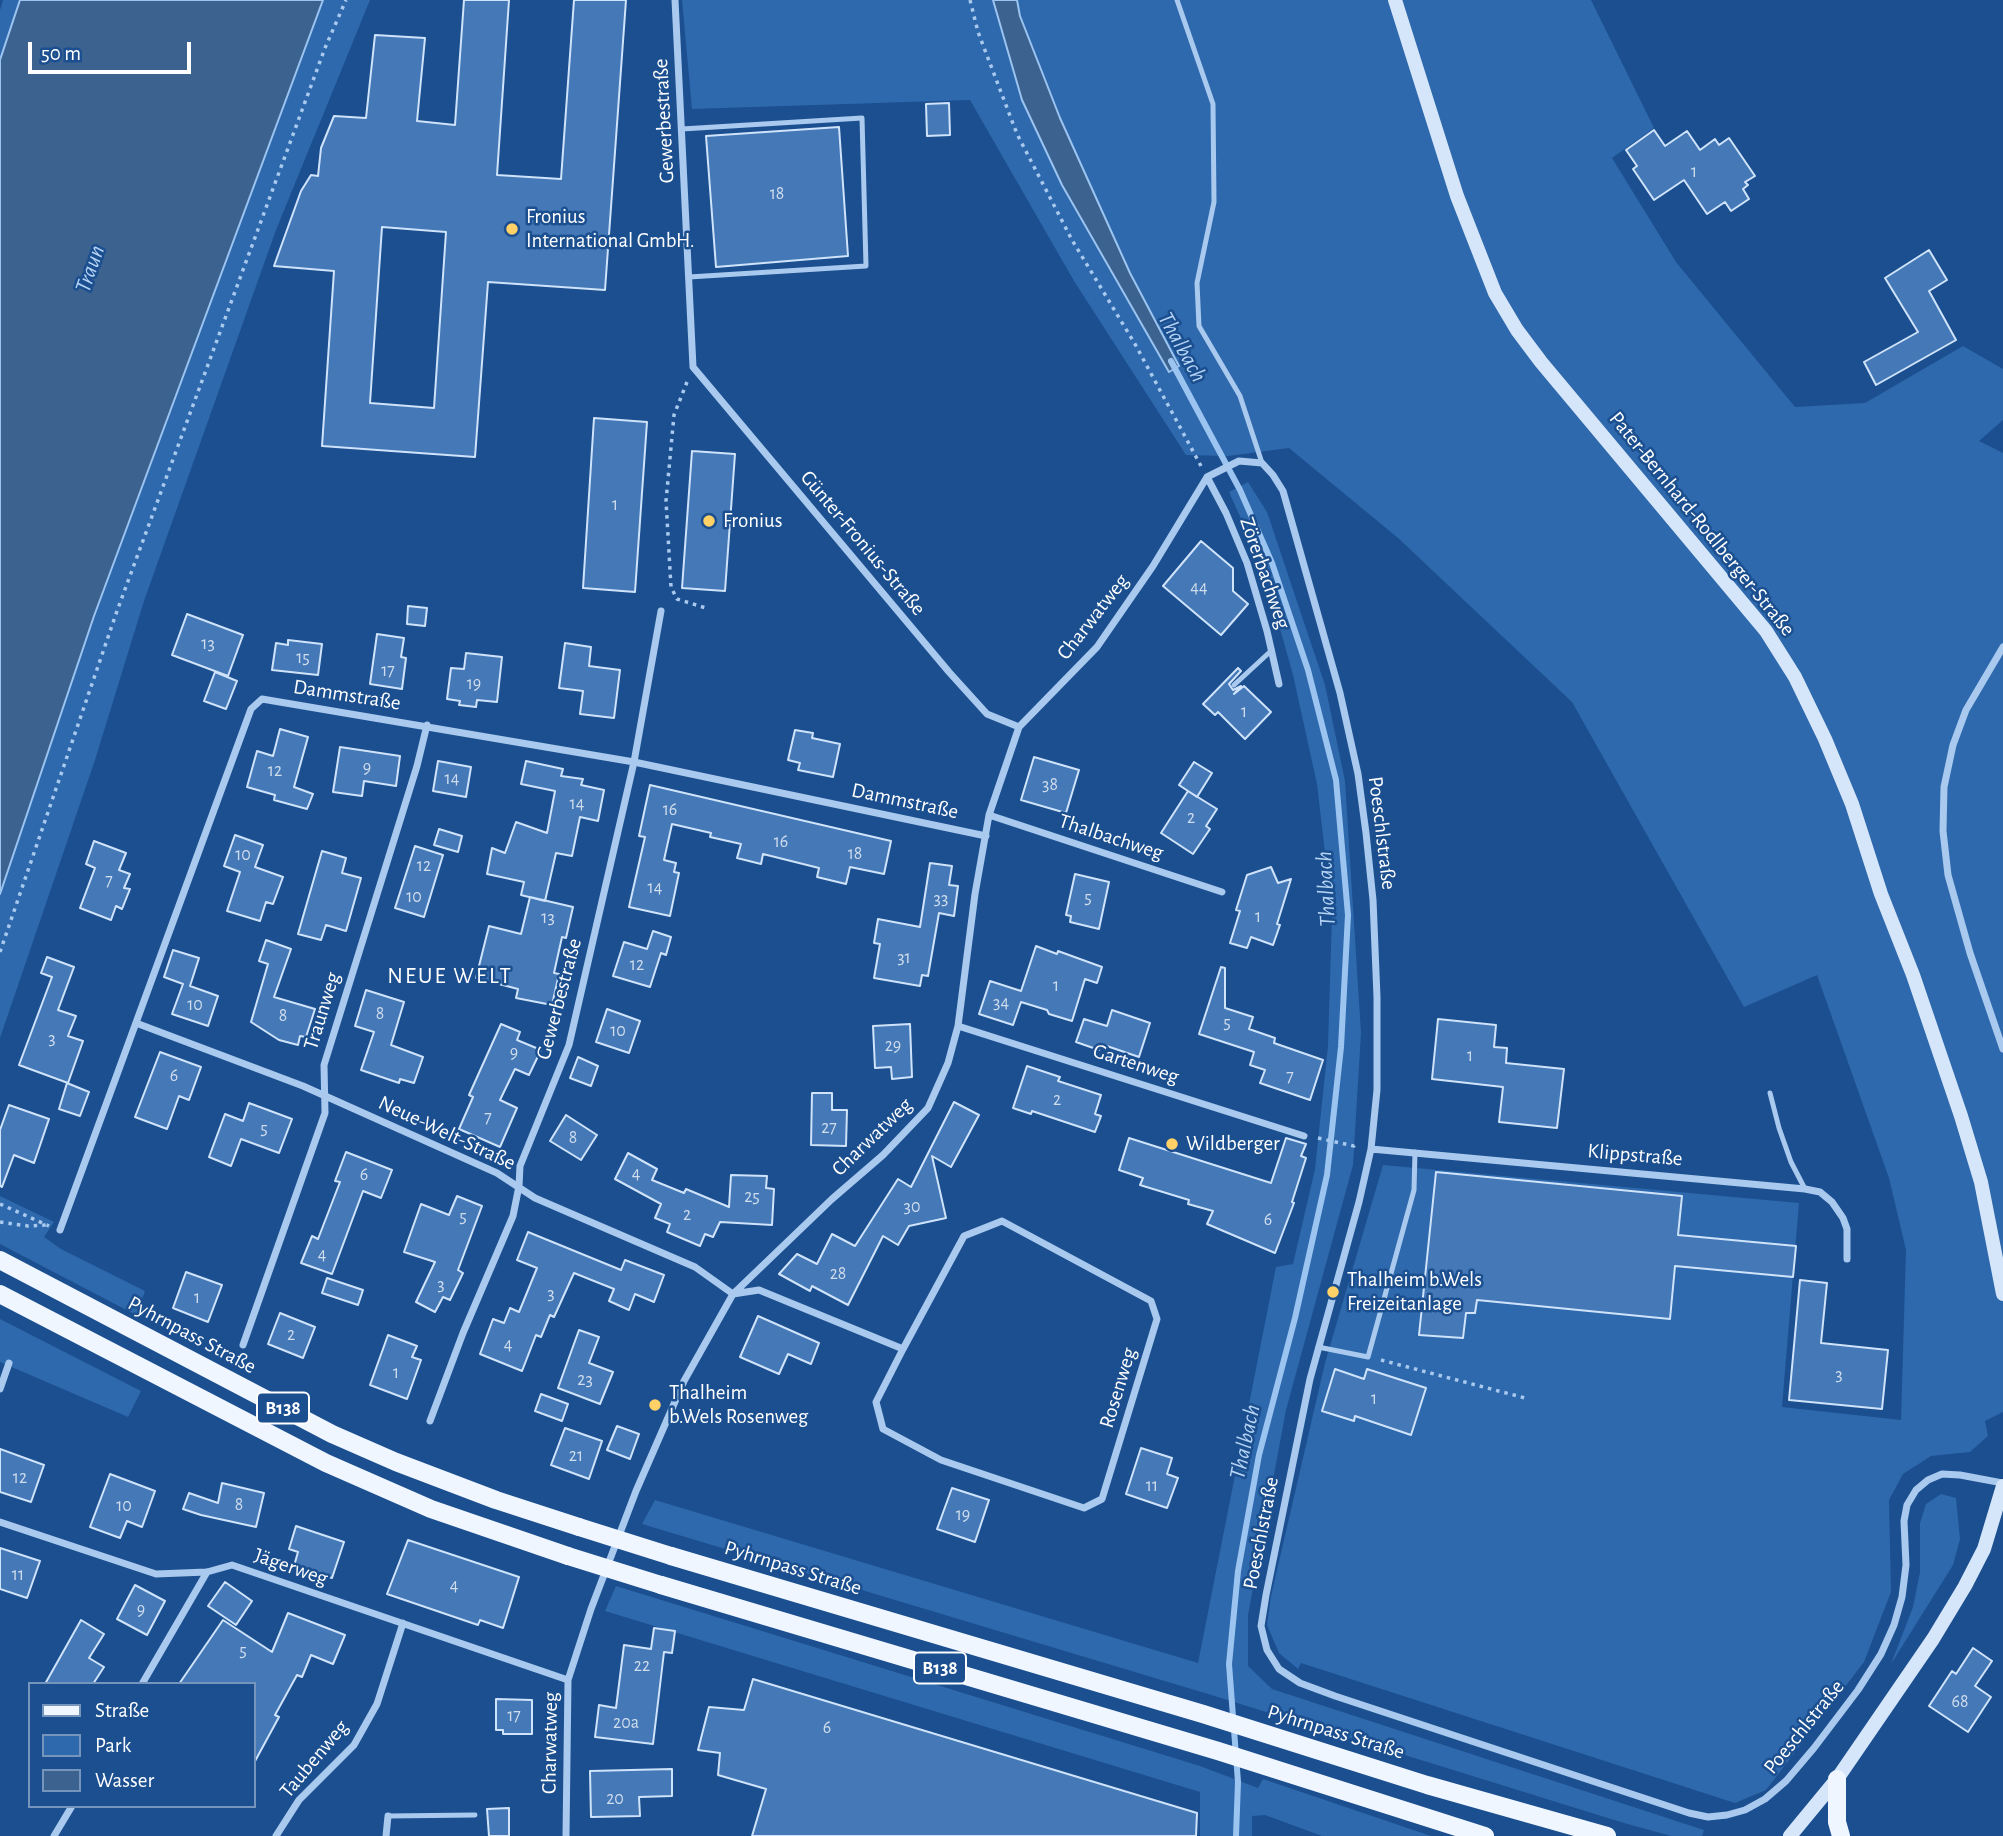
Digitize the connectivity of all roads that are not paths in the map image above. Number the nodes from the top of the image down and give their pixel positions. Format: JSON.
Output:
{"nodes":[{"id":1,"x":675,"y":0,"type":"edge"},
{"id":2,"x":1177,"y":0,"type":"edge"},
{"id":3,"x":1395,"y":0,"type":"edge"},
{"id":4,"x":682,"y":129,"type":"junction"},
{"id":5,"x":689,"y":277,"type":"junction"},
{"id":6,"x":693,"y":367,"type":"joint"},
{"id":7,"x":1262,"y":463,"type":"junction"},
{"id":8,"x":1207,"y":477,"type":"junction"},
{"id":9,"x":661,"y":611,"type":"dead end"},
{"id":10,"x":2003,"y":647,"type":"edge"},
{"id":11,"x":1272,"y":650,"type":"junction"},
{"id":12,"x":1279,"y":684,"type":"dead end"},
{"id":13,"x":1234,"y":685,"type":"dead end"},
{"id":14,"x":427,"y":725,"type":"junction"},
{"id":15,"x":1019,"y":727,"type":"junction"},
{"id":16,"x":634,"y":762,"type":"junction"},
{"id":17,"x":989,"y":815,"type":"junction"},
{"id":18,"x":985,"y":836,"type":"junction"},
{"id":19,"x":1222,"y":892,"type":"dead end"},
{"id":20,"x":136,"y":1023,"type":"junction"},
{"id":21,"x":958,"y":1026,"type":"junction"},
{"id":22,"x":2003,"y":1049,"type":"edge"},
{"id":23,"x":1770,"y":1093,"type":"dead end"},
{"id":24,"x":324,"y":1095,"type":"junction"},
{"id":25,"x":1304,"y":1136,"type":"dead end"},
{"id":26,"x":1371,"y":1149,"type":"junction"},
{"id":27,"x":1415,"y":1152,"type":"junction"},
{"id":28,"x":519,"y":1186,"type":"junction"},
{"id":29,"x":1805,"y":1189,"type":"junction"},
{"id":30,"x":60,"y":1230,"type":"road end"},
{"id":31,"x":1847,"y":1259,"type":"dead end"},
{"id":32,"x":0,"y":1260,"type":"edge"},
{"id":33,"x":0,"y":1294,"type":"edge"},
{"id":34,"x":733,"y":1294,"type":"junction"},
{"id":35,"x":2003,"y":1294,"type":"edge"},
{"id":36,"x":243,"y":1345,"type":"dead end"},
{"id":37,"x":1318,"y":1347,"type":"junction"},
{"id":38,"x":903,"y":1349,"type":"junction"},
{"id":39,"x":9,"y":1363,"type":"dead end"},
{"id":40,"x":0,"y":1389,"type":"edge"},
{"id":41,"x":430,"y":1421,"type":"dead end"},
{"id":42,"x":2003,"y":1484,"type":"edge"},
{"id":43,"x":0,"y":1522,"type":"edge"},
{"id":44,"x":207,"y":1572,"type":"junction"},
{"id":45,"x":403,"y":1623,"type":"junction"},
{"id":46,"x":568,"y":1680,"type":"junction"},
{"id":47,"x":143,"y":1682,"type":"edge"},
{"id":48,"x":1837,"y":1779,"type":"junction"},
{"id":49,"x":71,"y":1808,"type":"edge"},
{"id":50,"x":475,"y":1815,"type":"dead end"},
{"id":51,"x":388,"y":1816,"type":"joint"},
{"id":52,"x":54,"y":1836,"type":"edge"},
{"id":53,"x":276,"y":1836,"type":"edge"},
{"id":54,"x":386,"y":1836,"type":"edge"},
{"id":55,"x":566,"y":1836,"type":"edge"},
{"id":56,"x":1485,"y":1836,"type":"edge"},
{"id":57,"x":1606,"y":1836,"type":"edge"},
{"id":58,"x":1790,"y":1836,"type":"edge"},
{"id":59,"x":1841,"y":1836,"type":"edge"}],
"edges":[{"from":1,"to":4,"type":"street","name":"Gewerbestraße"},
{"from":2,"to":7,"type":"lane"},
{"from":3,"to":35,"type":"main road","name":"Pater-Bernhard-Rodlberger-Straße"},
{"from":4,"to":5,"type":"street","name":"Gewerbestraße"},
{"from":4,"to":5,"type":"lane"},
{"from":5,"to":6,"type":"street","name":"Gewerbestraße"},
{"from":6,"to":15,"type":"street","name":"Günter-Fronius-Straße"},
{"from":7,"to":8,"type":"street","name":"Charwatweg"},
{"from":7,"to":26,"type":"street","name":"Poeschlstraße"},
{"from":8,"to":11,"type":"street","name":"Zörerbachweg"},
{"from":8,"to":15,"type":"street","name":"Charwatweg"},
{"from":9,"to":16,"type":"street","name":"Gewerbestraße"},
{"from":10,"to":22,"type":"street"},
{"from":11,"to":12,"type":"street","name":"Zörerbachweg"},
{"from":11,"to":13,"type":"lane"},
{"from":14,"to":16,"type":"street","name":"Dammstraße"},
{"from":14,"to":20,"type":"street","name":"Dammstraße"},
{"from":14,"to":24,"type":"street","name":"Traunweg"},
{"from":15,"to":17,"type":"street","name":"Charwatweg"},
{"from":16,"to":18,"type":"street","name":"Dammstraße"},
{"from":16,"to":28,"type":"street","name":"Gewerbestraße"},
{"from":17,"to":18,"type":"street","name":"Charwatweg"},
{"from":17,"to":19,"type":"street","name":"Thalbachweg"},
{"from":18,"to":21,"type":"street","name":"Charwatweg"},
{"from":20,"to":24,"type":"street","name":"Neue-Welt-Straße"},
{"from":20,"to":30,"type":"street","name":"Dammstraße"},
{"from":21,"to":25,"type":"street","name":"Gartenweg"},
{"from":21,"to":34,"type":"street","name":"Charwatweg"},
{"from":23,"to":29,"type":"lane"},
{"from":24,"to":28,"type":"street","name":"Neue-Welt-Straße"},
{"from":24,"to":36,"type":"street","name":"Traunweg"},
{"from":26,"to":27,"type":"street","name":"Klippstraße"},
{"from":26,"to":37,"type":"street","name":"Poeschlstraße"},
{"from":27,"to":29,"type":"street","name":"Klippstraße"},
{"from":27,"to":37,"type":"lane"},
{"from":28,"to":34,"type":"street","name":"Neue-Welt-Straße"},
{"from":28,"to":41,"type":"street","name":"Gewerbestraße"},
{"from":29,"to":31,"type":"street","name":"Klippstraße"},
{"from":32,"to":57,"type":"main road","name":"Pyhrnpass Straße","number":"B138","bridge":true},
{"from":33,"to":56,"type":"main road","number":"B138","bridge":true},
{"from":34,"to":38,"type":"street"},
{"from":34,"to":46,"type":"street","name":"Charwatweg"},
{"from":37,"to":42,"type":"street","name":"Poeschlstraße"},
{"from":38,"to":38,"type":"street","name":"Rosenweg"},
{"from":39,"to":40,"type":"street"},
{"from":42,"to":48,"type":"main road"},
{"from":43,"to":44,"type":"street","name":"Jägerweg"},
{"from":44,"to":45,"type":"street","name":"Jägerweg"},
{"from":44,"to":47,"type":"street"},
{"from":45,"to":46,"type":"street","name":"Jägerweg"},
{"from":45,"to":53,"type":"street","name":"Taubenweg"},
{"from":46,"to":55,"type":"street","name":"Charwatweg"},
{"from":48,"to":58,"type":"main road"},
{"from":48,"to":59,"type":"main road"},
{"from":49,"to":52,"type":"street"},
{"from":50,"to":51,"type":"lane"},
{"from":51,"to":54,"type":"street"}]}
